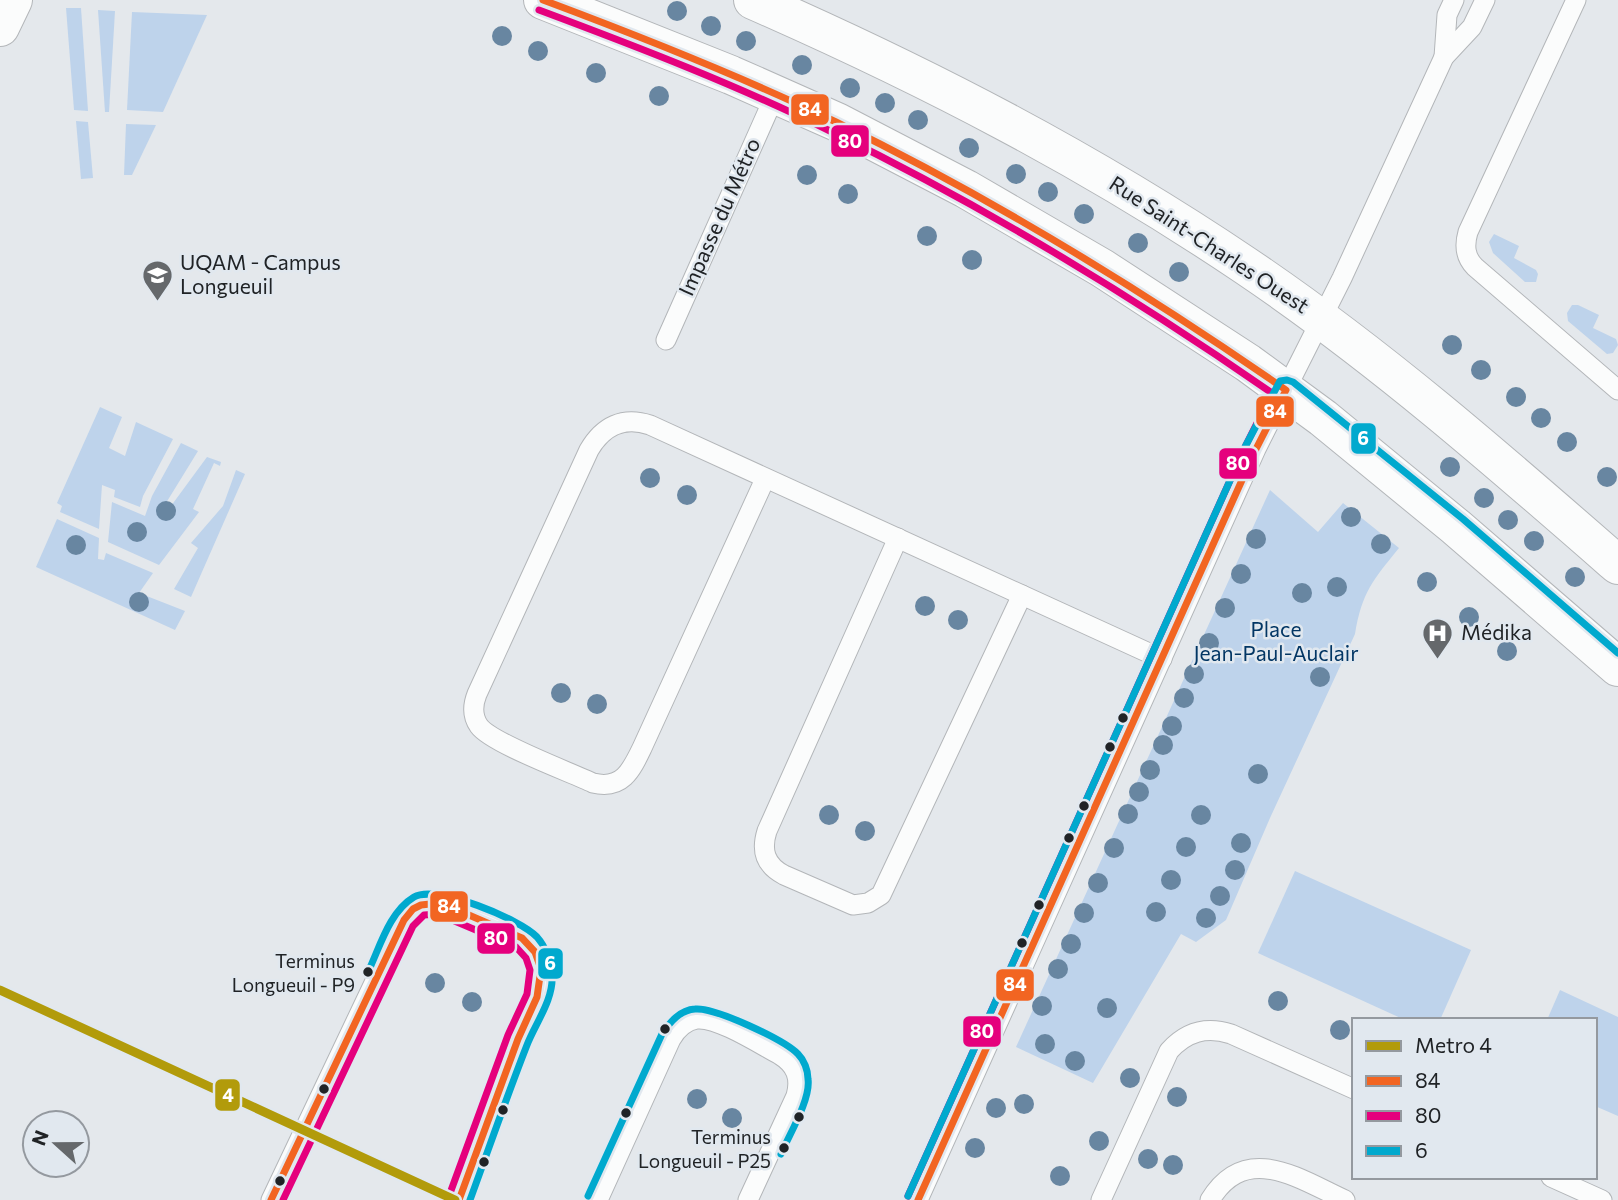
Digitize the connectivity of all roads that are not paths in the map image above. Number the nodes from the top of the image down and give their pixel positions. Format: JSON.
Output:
{"nodes":[{"id":1,"x":13,"y":0,"type":"edge"},
{"id":2,"x":543,"y":0,"type":"edge"},
{"id":3,"x":1454,"y":0,"type":"edge"},
{"id":4,"x":1485,"y":0,"type":"edge"},
{"id":5,"x":1576,"y":0,"type":"edge"},
{"id":6,"x":768,"y":3,"type":"edge"},
{"id":7,"x":0,"y":27,"type":"edge"},
{"id":8,"x":1444,"y":57,"type":"junction"},
{"id":9,"x":775,"y":93,"type":"junction"},
{"id":10,"x":1320,"y":319,"type":"junction"},
{"id":11,"x":666,"y":340,"type":"dead end"},
{"id":12,"x":1286,"y":390,"type":"junction"},
{"id":13,"x":1618,"y":390,"type":"edge"},
{"id":14,"x":765,"y":478,"type":"junction"},
{"id":15,"x":898,"y":538,"type":"junction"},
{"id":16,"x":1618,"y":565,"type":"edge"},
{"id":17,"x":1022,"y":595,"type":"junction"},
{"id":18,"x":1161,"y":659,"type":"junction"},
{"id":19,"x":1618,"y":667,"type":"edge"},
{"id":20,"x":1352,"y":1088,"type":"edge"},
{"id":21,"x":1555,"y":1179,"type":"edge"},
{"id":22,"x":271,"y":1200,"type":"edge"},
{"id":23,"x":459,"y":1200,"type":"edge"},
{"id":24,"x":598,"y":1200,"type":"edge"},
{"id":25,"x":748,"y":1200,"type":"edge"},
{"id":26,"x":918,"y":1200,"type":"edge"},
{"id":27,"x":1101,"y":1200,"type":"edge"},
{"id":28,"x":1210,"y":1200,"type":"edge"},
{"id":29,"x":1345,"y":1200,"type":"edge"},
{"id":30,"x":1602,"y":1200,"type":"edge"}],
"edges":[{"from":1,"to":7,"type":"street"},
{"from":2,"to":9,"type":"street"},
{"from":3,"to":8,"type":"lane"},
{"from":4,"to":8,"type":"lane"},
{"from":5,"to":13,"type":"lane"},
{"from":6,"to":10,"type":"street","name":"Rue Saint-Charles Ouest"},
{"from":8,"to":10,"type":"lane"},
{"from":9,"to":11,"type":"lane","name":"Impasse du Métro"},
{"from":9,"to":12,"type":"street"},
{"from":10,"to":12,"type":"lane"},
{"from":10,"to":16,"type":"street","name":"Rue Saint-Charles Ouest"},
{"from":12,"to":18,"type":"lane"},
{"from":12,"to":19,"type":"street"},
{"from":14,"to":14,"type":"lane"},
{"from":14,"to":15,"type":"lane"},
{"from":15,"to":17,"type":"lane"},
{"from":15,"to":17,"type":"lane"},
{"from":17,"to":18,"type":"lane"},
{"from":18,"to":26,"type":"lane"},
{"from":20,"to":27,"type":"lane"},
{"from":21,"to":30,"type":"lane"},
{"from":22,"to":23,"type":"lane"},
{"from":24,"to":25,"type":"lane"},
{"from":28,"to":29,"type":"lane"}]}
